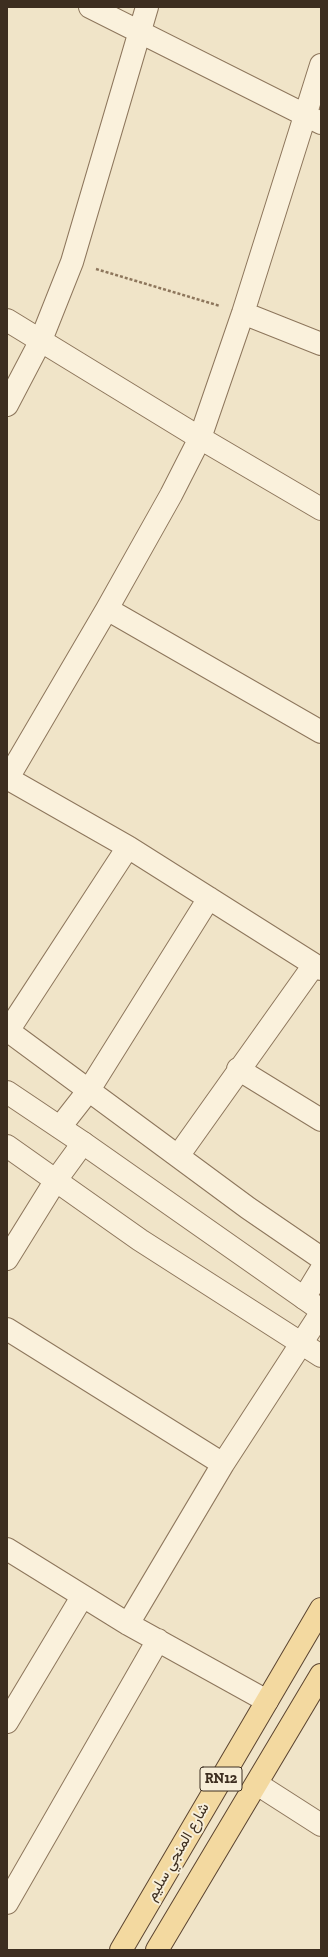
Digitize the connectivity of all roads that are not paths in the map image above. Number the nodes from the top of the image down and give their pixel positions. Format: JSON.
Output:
{"nodes":[{"id":1,"x":90,"y":7,"type":"edge"},
{"id":2,"x":148,"y":7,"type":"edge"},
{"id":3,"x":139,"y":32,"type":"junction"},
{"id":4,"x":321,"y":65,"type":"edge"},
{"id":5,"x":313,"y":119,"type":"edge"},
{"id":6,"x":243,"y":314,"type":"junction"},
{"id":7,"x":7,"y":320,"type":"edge"},
{"id":8,"x":41,"y":340,"type":"junction"},
{"id":9,"x":321,"y":344,"type":"edge"},
{"id":10,"x":7,"y":405,"type":"edge"},
{"id":11,"x":200,"y":438,"type":"junction"},
{"id":12,"x":321,"y":509,"type":"edge"},
{"id":13,"x":107,"y":610,"type":"junction"},
{"id":14,"x":321,"y":732,"type":"edge"},
{"id":15,"x":7,"y":778,"type":"edge"},
{"id":16,"x":128,"y":846,"type":"junction"},
{"id":17,"x":209,"y":898,"type":"junction"},
{"id":18,"x":318,"y":967,"type":"edge"},
{"id":19,"x":8,"y":1030,"type":"edge"},
{"id":20,"x":238,"y":1069,"type":"junction"},
{"id":21,"x":88,"y":1090,"type":"junction"},
{"id":22,"x":7,"y":1092,"type":"edge"},
{"id":23,"x":321,"y":1120,"type":"edge"},
{"id":24,"x":60,"y":1127,"type":"junction"},
{"id":25,"x":83,"y":1143,"type":"junction"},
{"id":26,"x":7,"y":1146,"type":"edge"},
{"id":27,"x":178,"y":1156,"type":"junction"},
{"id":28,"x":56,"y":1180,"type":"junction"},
{"id":29,"x":321,"y":1258,"type":"edge"},
{"id":30,"x":7,"y":1259,"type":"edge"},
{"id":31,"x":321,"y":1270,"type":"edge"},
{"id":32,"x":315,"y":1307,"type":"edge"},
{"id":33,"x":7,"y":1329,"type":"edge"},
{"id":34,"x":301,"y":1343,"type":"junction"},
{"id":35,"x":321,"y":1356,"type":"edge"},
{"id":36,"x":223,"y":1464,"type":"junction"},
{"id":37,"x":7,"y":1549,"type":"edge"},
{"id":38,"x":82,"y":1597,"type":"junction"},
{"id":39,"x":321,"y":1609,"type":"edge"},
{"id":40,"x":128,"y":1624,"type":"junction"},
{"id":41,"x":158,"y":1640,"type":"junction"},
{"id":42,"x":321,"y":1675,"type":"edge"},
{"id":43,"x":267,"y":1701,"type":"junction"},
{"id":44,"x":7,"y":1722,"type":"edge"},
{"id":45,"x":257,"y":1784,"type":"junction"},
{"id":46,"x":321,"y":1825,"type":"edge"},
{"id":47,"x":7,"y":1903,"type":"edge"},
{"id":48,"x":121,"y":1950,"type":"edge"},
{"id":49,"x":157,"y":1950,"type":"edge"}],
"edges":[{"from":1,"to":3,"type":"street"},
{"from":2,"to":3,"type":"street"},
{"from":3,"to":5,"type":"street"},
{"from":3,"to":8,"type":"street"},
{"from":4,"to":5,"type":"street"},
{"from":5,"to":6,"type":"street"},
{"from":6,"to":9,"type":"street"},
{"from":6,"to":11,"type":"street"},
{"from":7,"to":8,"type":"street"},
{"from":8,"to":10,"type":"street"},
{"from":8,"to":11,"type":"street"},
{"from":11,"to":12,"type":"street"},
{"from":11,"to":13,"type":"street"},
{"from":13,"to":14,"type":"street"},
{"from":13,"to":15,"type":"street"},
{"from":15,"to":16,"type":"street"},
{"from":16,"to":17,"type":"street"},
{"from":16,"to":19,"type":"street"},
{"from":17,"to":18,"type":"street"},
{"from":17,"to":21,"type":"street"},
{"from":18,"to":20,"type":"street"},
{"from":19,"to":21,"type":"street"},
{"from":20,"to":23,"type":"street"},
{"from":20,"to":27,"type":"street"},
{"from":21,"to":24,"type":"street"},
{"from":21,"to":27,"type":"street"},
{"from":22,"to":24,"type":"street"},
{"from":24,"to":25,"type":"street"},
{"from":25,"to":28,"type":"street"},
{"from":25,"to":32,"type":"street"},
{"from":26,"to":28,"type":"street"},
{"from":27,"to":29,"type":"street"},
{"from":28,"to":30,"type":"street"},
{"from":28,"to":34,"type":"street"},
{"from":31,"to":32,"type":"street"},
{"from":32,"to":34,"type":"street"},
{"from":33,"to":36,"type":"street"},
{"from":34,"to":35,"type":"street"},
{"from":34,"to":36,"type":"street"},
{"from":36,"to":40,"type":"street"},
{"from":37,"to":38,"type":"street"},
{"from":38,"to":40,"type":"street"},
{"from":38,"to":44,"type":"street"},
{"from":39,"to":43,"type":"main road","name":"شارع المنجي سليم","number":"RN12"},
{"from":40,"to":41,"type":"street"},
{"from":41,"to":43,"type":"street"},
{"from":41,"to":47,"type":"street"},
{"from":42,"to":45,"type":"main road","number":"RN12"},
{"from":43,"to":48,"type":"main road","name":"شارع المنجي سليم","number":"RN12"},
{"from":45,"to":46,"type":"street"},
{"from":45,"to":49,"type":"main road","number":"RN12"}]}
